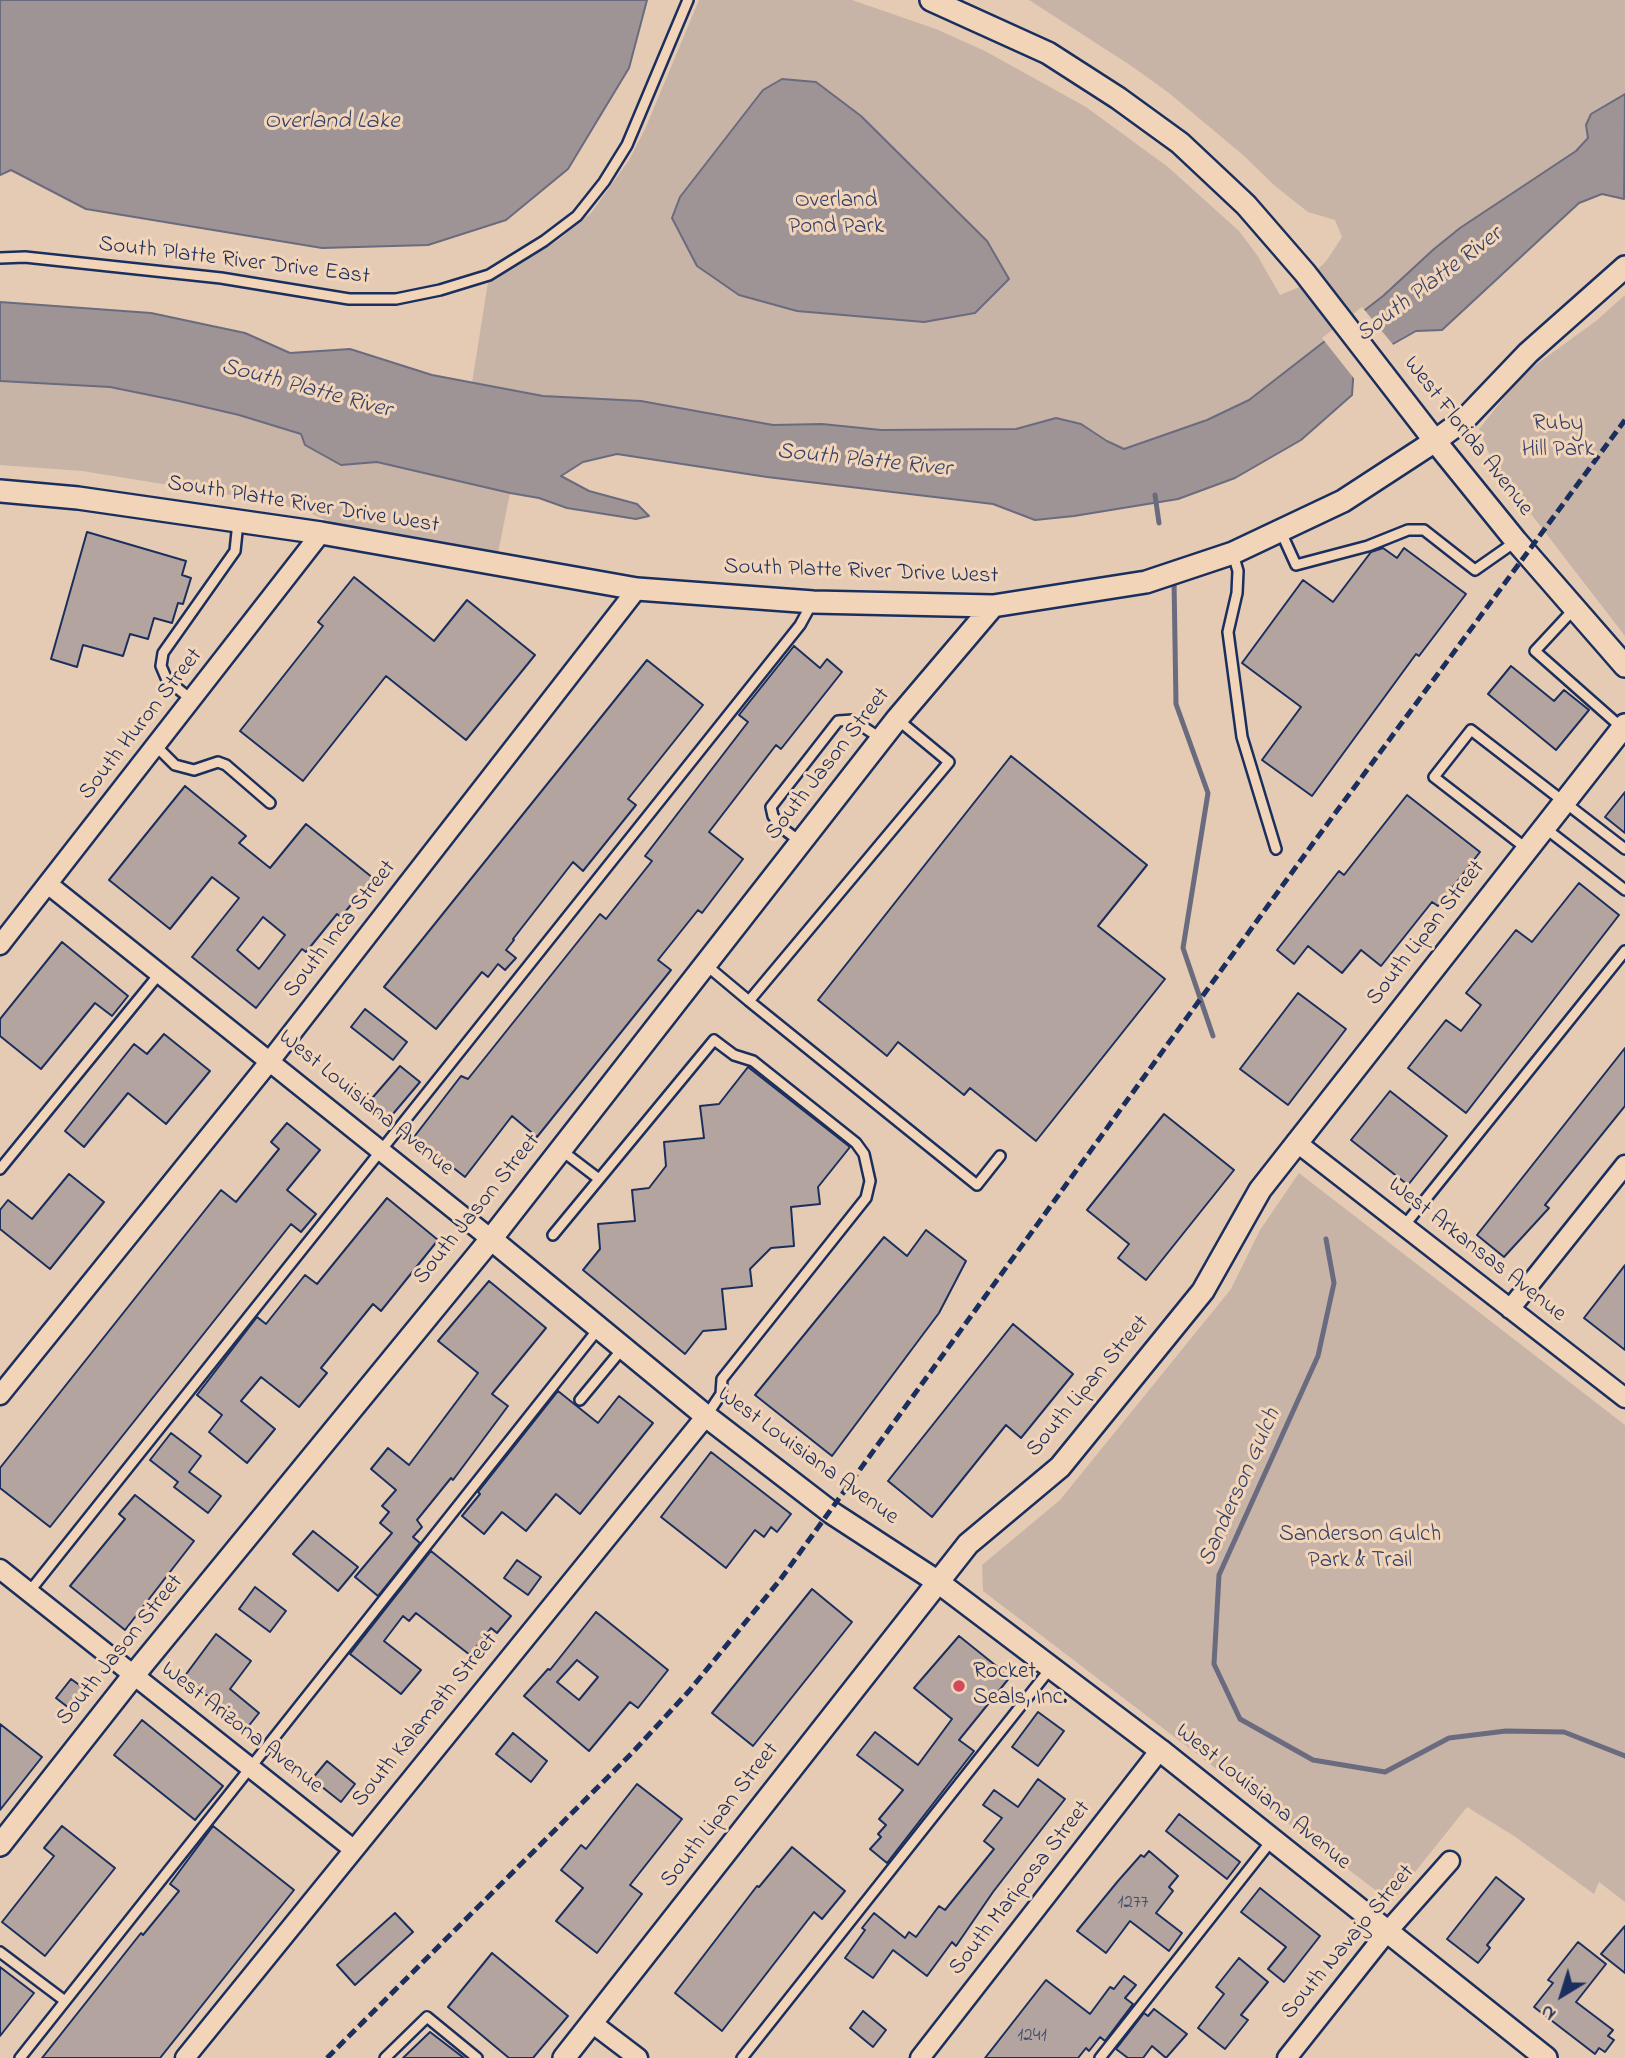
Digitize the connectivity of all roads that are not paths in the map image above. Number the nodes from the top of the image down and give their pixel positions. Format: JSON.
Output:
{"nodes":[{"id":1,"x":688,"y":0,"type":"edge"},
{"id":2,"x":931,"y":0,"type":"edge"},
{"id":3,"x":0,"y":258,"type":"edge"},
{"id":4,"x":1625,"y":267,"type":"edge"},
{"id":5,"x":1435,"y":442,"type":"junction"},
{"id":6,"x":0,"y":491,"type":"edge"},
{"id":7,"x":237,"y":522,"type":"junction"},
{"id":8,"x":1280,"y":531,"type":"junction"},
{"id":9,"x":321,"y":533,"type":"junction"},
{"id":10,"x":1516,"y":541,"type":"junction"},
{"id":11,"x":1233,"y":553,"type":"junction"},
{"id":12,"x":637,"y":589,"type":"junction"},
{"id":13,"x":813,"y":602,"type":"junction"},
{"id":14,"x":993,"y":606,"type":"junction"},
{"id":15,"x":1574,"y":609,"type":"junction"},
{"id":16,"x":1625,"y":666,"type":"edge"},
{"id":17,"x":192,"y":700,"type":"junction"},
{"id":18,"x":897,"y":719,"type":"junction"},
{"id":19,"x":1622,"y":734,"type":"edge"},
{"id":20,"x":881,"y":739,"type":"junction"},
{"id":21,"x":156,"y":746,"type":"junction"},
{"id":22,"x":270,"y":803,"type":"dead end"},
{"id":23,"x":1565,"y":803,"type":"junction"},
{"id":24,"x":1545,"y":828,"type":"junction"},
{"id":25,"x":801,"y":842,"type":"junction"},
{"id":26,"x":1276,"y":849,"type":"dead end"},
{"id":27,"x":1625,"y":849,"type":"edge"},
{"id":28,"x":1528,"y":850,"type":"junction"},
{"id":29,"x":49,"y":885,"type":"junction"},
{"id":30,"x":1625,"y":890,"type":"edge"},
{"id":31,"x":0,"y":945,"type":"edge"},
{"id":32,"x":1625,"y":951,"type":"edge"},
{"id":33,"x":705,"y":965,"type":"junction"},
{"id":34,"x":160,"y":973,"type":"junction"},
{"id":35,"x":749,"y":1001,"type":"junction"},
{"id":36,"x":270,"y":1061,"type":"junction"},
{"id":37,"x":1296,"y":1143,"type":"junction"},
{"id":38,"x":560,"y":1149,"type":"junction"},
{"id":39,"x":380,"y":1150,"type":"junction"},
{"id":40,"x":1000,"y":1156,"type":"dead end"},
{"id":41,"x":1625,"y":1166,"type":"edge"},
{"id":42,"x":0,"y":1169,"type":"edge"},
{"id":43,"x":599,"y":1180,"type":"junction"},
{"id":44,"x":1404,"y":1226,"type":"junction"},
{"id":45,"x":553,"y":1235,"type":"dead end"},
{"id":46,"x":491,"y":1239,"type":"junction"},
{"id":47,"x":1510,"y":1309,"type":"junction"},
{"id":48,"x":599,"y":1328,"type":"junction"},
{"id":49,"x":622,"y":1348,"type":"junction"},
{"id":50,"x":0,"y":1395,"type":"edge"},
{"id":51,"x":1625,"y":1398,"type":"edge"},
{"id":52,"x":580,"y":1400,"type":"dead end"},
{"id":53,"x":706,"y":1416,"type":"junction"},
{"id":54,"x":0,"y":1569,"type":"edge"},
{"id":55,"x":938,"y":1582,"type":"junction"},
{"id":56,"x":29,"y":1592,"type":"junction"},
{"id":57,"x":1051,"y":1668,"type":"junction"},
{"id":58,"x":133,"y":1675,"type":"junction"},
{"id":59,"x":1160,"y":1750,"type":"junction"},
{"id":60,"x":250,"y":1768,"type":"junction"},
{"id":61,"x":1272,"y":1840,"type":"junction"},
{"id":62,"x":0,"y":1845,"type":"edge"},
{"id":63,"x":353,"y":1849,"type":"junction"},
{"id":64,"x":1450,"y":1861,"type":"dead end"},
{"id":65,"x":1387,"y":1932,"type":"junction"},
{"id":66,"x":0,"y":1952,"type":"edge"},
{"id":67,"x":65,"y":2001,"type":"junction"},
{"id":68,"x":592,"y":2023,"type":"junction"},
{"id":69,"x":20,"y":2058,"type":"edge"},
{"id":70,"x":185,"y":2058,"type":"edge"},
{"id":71,"x":385,"y":2058,"type":"edge"},
{"id":72,"x":477,"y":2058,"type":"edge"},
{"id":73,"x":564,"y":2058,"type":"edge"},
{"id":74,"x":638,"y":2058,"type":"edge"},
{"id":75,"x":742,"y":2058,"type":"edge"},
{"id":76,"x":920,"y":2058,"type":"edge"},
{"id":77,"x":1100,"y":2058,"type":"edge"},
{"id":78,"x":1287,"y":2058,"type":"edge"},
{"id":79,"x":1546,"y":2058,"type":"edge"}],
"edges":[{"from":1,"to":3,"type":"lane","name":"South Platte River Drive East"},
{"from":2,"to":5,"type":"street","name":"West Florida Avenue"},
{"from":4,"to":5,"type":"street","name":"South Platte River Drive West"},
{"from":5,"to":8,"type":"street","name":"South Platte River Drive West"},
{"from":5,"to":10,"type":"street","name":"West Florida Avenue"},
{"from":6,"to":7,"type":"street","name":"South Platte River Drive West"},
{"from":7,"to":9,"type":"street","name":"South Platte River Drive West"},
{"from":7,"to":17,"type":"lane"},
{"from":8,"to":10,"type":"lane"},
{"from":8,"to":11,"type":"street","name":"South Platte River Drive West"},
{"from":9,"to":12,"type":"street","name":"South Platte River Drive West"},
{"from":9,"to":17,"type":"street","name":"South Huron Street"},
{"from":10,"to":15,"type":"street","name":"West Florida Avenue"},
{"from":11,"to":14,"type":"street","name":"South Platte River Drive West"},
{"from":11,"to":26,"type":"lane"},
{"from":12,"to":13,"type":"street","name":"South Platte River Drive West"},
{"from":12,"to":36,"type":"street","name":"South Inca Street"},
{"from":13,"to":14,"type":"street","name":"South Platte River Drive West"},
{"from":13,"to":39,"type":"lane"},
{"from":14,"to":18,"type":"street","name":"South Jason Street"},
{"from":15,"to":16,"type":"street","name":"West Florida Avenue"},
{"from":15,"to":19,"type":"lane"},
{"from":17,"to":21,"type":"street","name":"South Huron Street"},
{"from":18,"to":20,"type":"street","name":"South Jason Street"},
{"from":18,"to":35,"type":"lane"},
{"from":19,"to":23,"type":"street","name":"South Lipan Street"},
{"from":20,"to":25,"type":"street","name":"South Jason Street"},
{"from":20,"to":25,"type":"lane"},
{"from":21,"to":22,"type":"lane"},
{"from":21,"to":29,"type":"street","name":"South Huron Street"},
{"from":23,"to":24,"type":"street","name":"South Lipan Street"},
{"from":23,"to":27,"type":"lane"},
{"from":23,"to":28,"type":"lane"},
{"from":24,"to":28,"type":"street","name":"South Lipan Street"},
{"from":24,"to":30,"type":"lane"},
{"from":25,"to":33,"type":"street","name":"South Jason Street"},
{"from":28,"to":37,"type":"street","name":"South Lipan Street"},
{"from":29,"to":31,"type":"street","name":"South Huron Street"},
{"from":29,"to":34,"type":"street","name":"West Louisiana Avenue"},
{"from":32,"to":44,"type":"lane"},
{"from":33,"to":35,"type":"lane"},
{"from":33,"to":38,"type":"street","name":"South Jason Street"},
{"from":34,"to":36,"type":"street","name":"West Louisiana Avenue"},
{"from":34,"to":42,"type":"lane"},
{"from":35,"to":40,"type":"lane"},
{"from":36,"to":39,"type":"street","name":"West Louisiana Avenue"},
{"from":36,"to":50,"type":"street","name":"South Inca Street"},
{"from":37,"to":44,"type":"street","name":"West Arkansas Avenue"},
{"from":37,"to":55,"type":"street","name":"South Lipan Street"},
{"from":38,"to":43,"type":"lane"},
{"from":38,"to":46,"type":"street","name":"South Jason Street"},
{"from":39,"to":46,"type":"street","name":"West Louisiana Avenue"},
{"from":39,"to":56,"type":"lane"},
{"from":41,"to":47,"type":"street"},
{"from":43,"to":45,"type":"lane"},
{"from":43,"to":53,"type":"lane"},
{"from":44,"to":47,"type":"street","name":"West Arkansas Avenue"},
{"from":46,"to":48,"type":"street","name":"West Louisiana Avenue"},
{"from":46,"to":58,"type":"street","name":"South Jason Street"},
{"from":47,"to":51,"type":"street","name":"West Arkansas Avenue"},
{"from":48,"to":49,"type":"street","name":"West Louisiana Avenue"},
{"from":48,"to":60,"type":"lane"},
{"from":49,"to":52,"type":"lane"},
{"from":49,"to":53,"type":"street","name":"West Louisiana Avenue"},
{"from":53,"to":55,"type":"street","name":"West Louisiana Avenue"},
{"from":53,"to":63,"type":"street","name":"South Kalamath Street"},
{"from":54,"to":56,"type":"street","name":"West Arizona Avenue"},
{"from":55,"to":57,"type":"street","name":"West Louisiana Avenue"},
{"from":55,"to":68,"type":"street","name":"South Lipan Street"},
{"from":56,"to":58,"type":"street","name":"West Arizona Avenue"},
{"from":57,"to":59,"type":"street","name":"West Louisiana Avenue"},
{"from":57,"to":75,"type":"lane"},
{"from":58,"to":60,"type":"street","name":"West Arizona Avenue"},
{"from":58,"to":62,"type":"street","name":"South Jason Street"},
{"from":59,"to":61,"type":"street","name":"West Louisiana Avenue"},
{"from":59,"to":76,"type":"street","name":"South Mariposa Street"},
{"from":60,"to":63,"type":"street","name":"West Arizona Avenue"},
{"from":60,"to":67,"type":"lane"},
{"from":61,"to":65,"type":"street","name":"West Louisiana Avenue"},
{"from":61,"to":77,"type":"lane"},
{"from":63,"to":70,"type":"street","name":"South Kalamath Street"},
{"from":64,"to":65,"type":"street","name":"South Navajo Street"},
{"from":65,"to":78,"type":"street","name":"South Navajo Street"},
{"from":65,"to":79,"type":"street","name":"West Louisiana Avenue"},
{"from":66,"to":67,"type":"lane"},
{"from":67,"to":69,"type":"lane"},
{"from":68,"to":73,"type":"street","name":"South Lipan Street"},
{"from":68,"to":74,"type":"street"},
{"from":71,"to":72,"type":"lane"}]}
